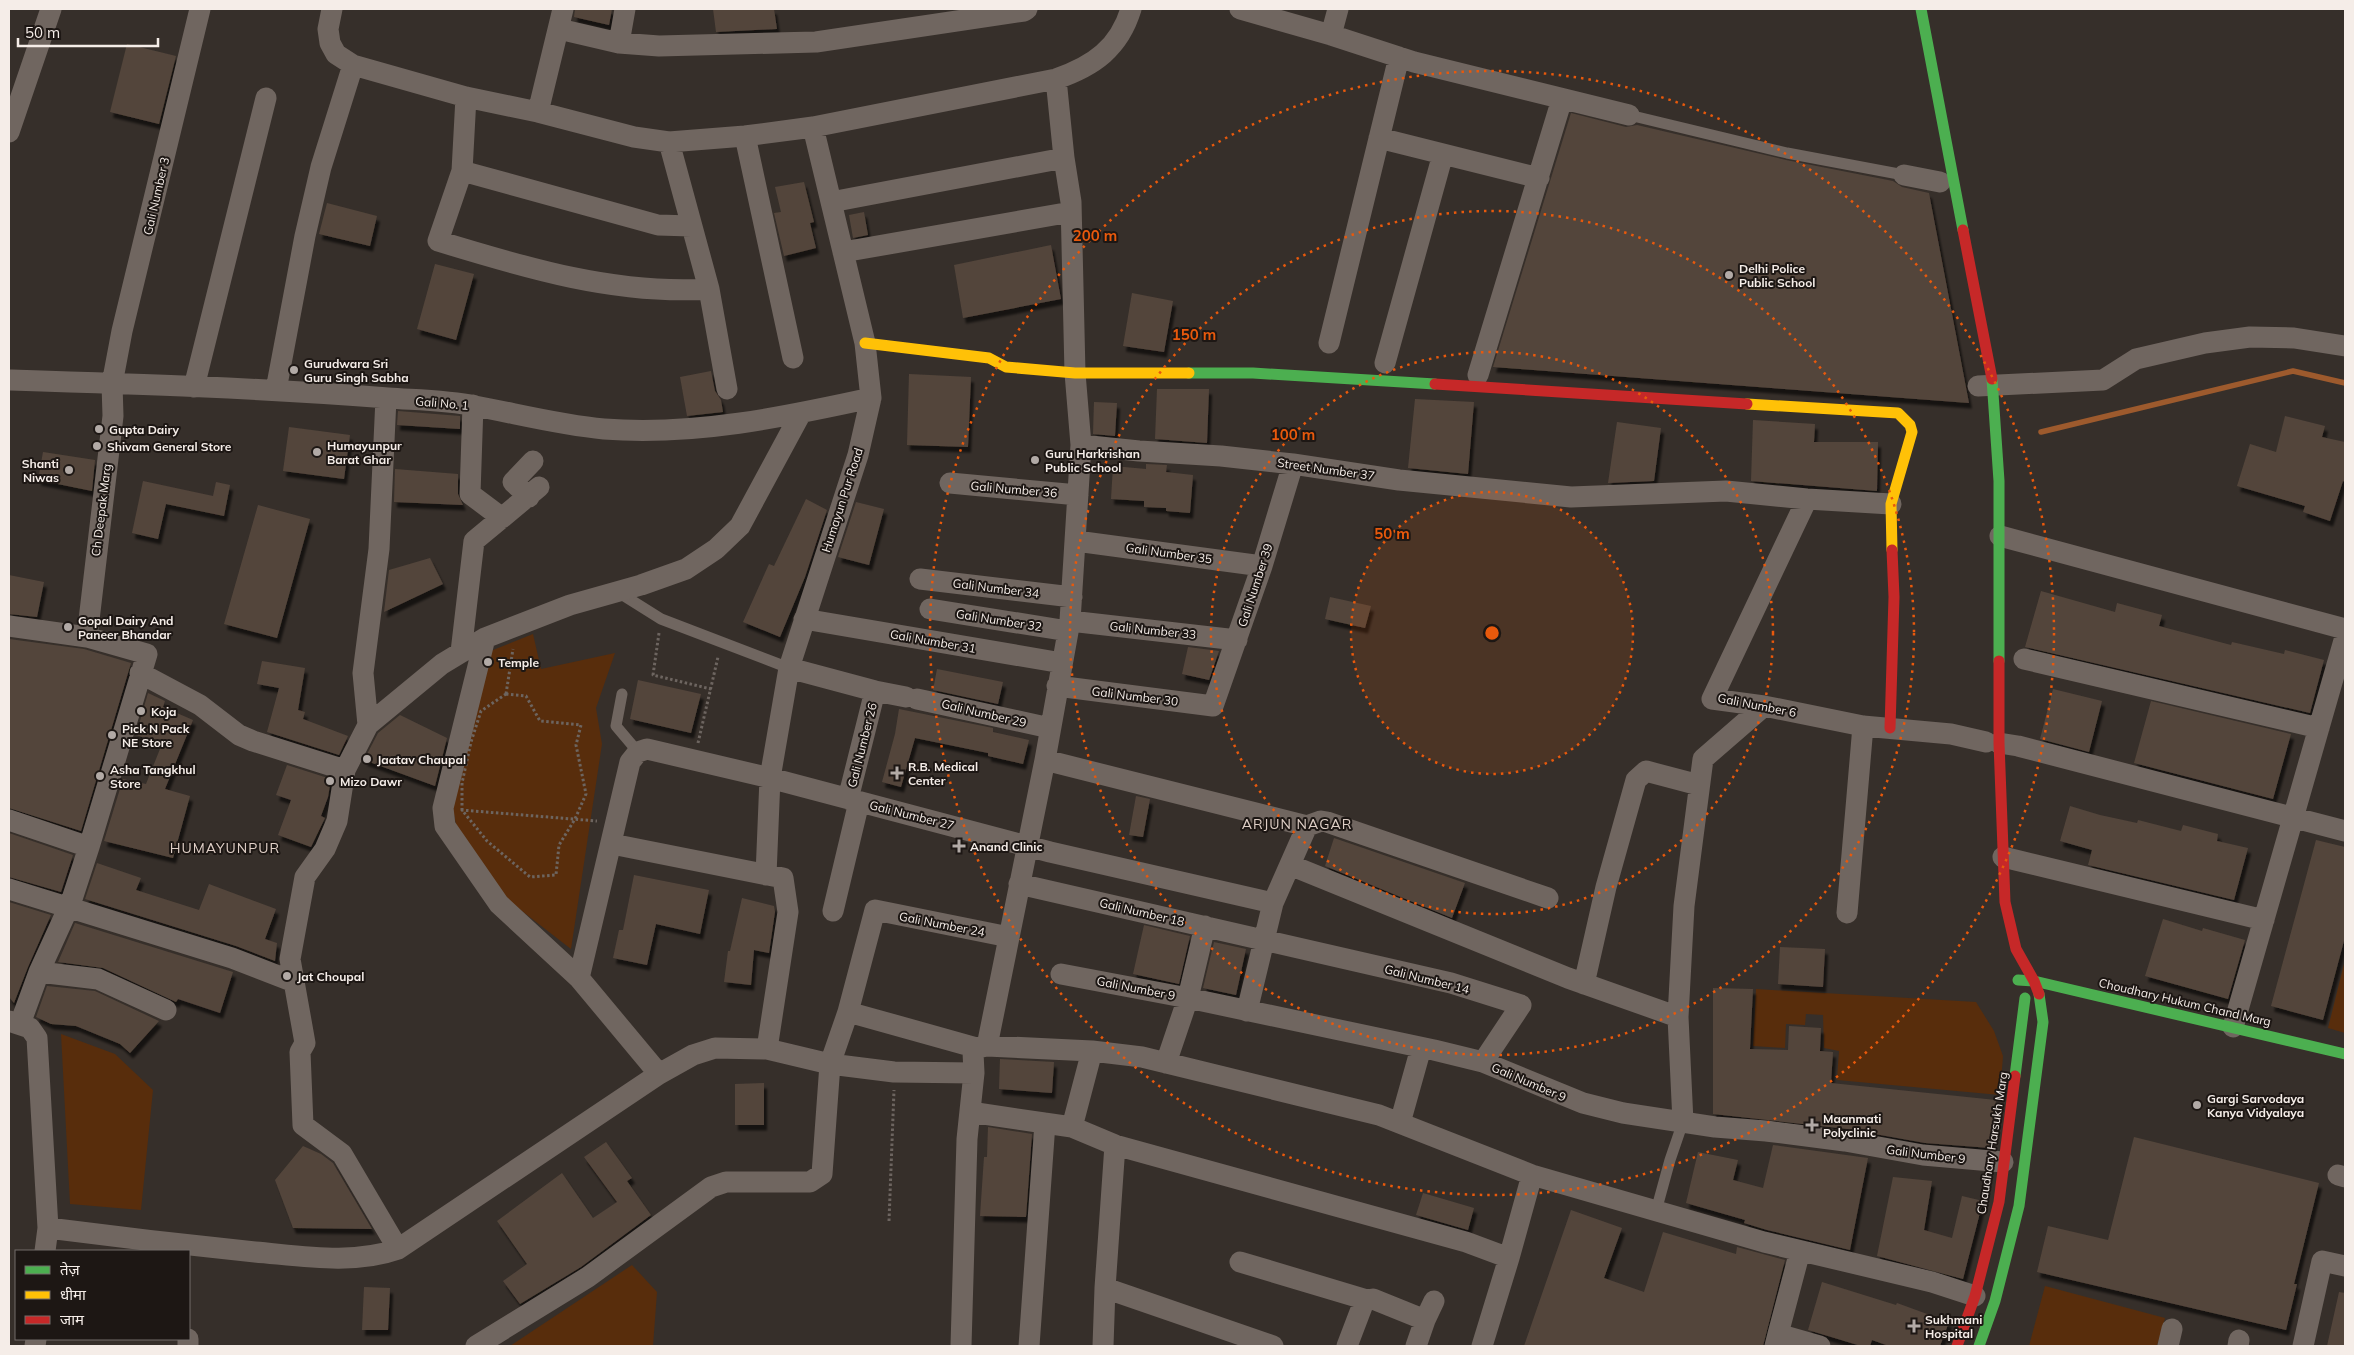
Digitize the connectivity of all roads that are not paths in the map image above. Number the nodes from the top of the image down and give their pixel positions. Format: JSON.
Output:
{"nodes":[{"id":1,"x":51,"y":9,"type":"edge"},
{"id":2,"x":200,"y":9,"type":"edge"},
{"id":3,"x":332,"y":9,"type":"edge"},
{"id":4,"x":563,"y":9,"type":"edge"},
{"id":5,"x":625,"y":9,"type":"edge"},
{"id":6,"x":1027,"y":9,"type":"edge"},
{"id":7,"x":1131,"y":9,"type":"edge"},
{"id":8,"x":1240,"y":9,"type":"edge"},
{"id":9,"x":1338,"y":9,"type":"edge"},
{"id":10,"x":1921,"y":9,"type":"edge"},
{"id":11,"x":994,"y":12,"type":"edge"},
{"id":12,"x":558,"y":30,"type":"junction"},
{"id":13,"x":1331,"y":35,"type":"junction"},
{"id":14,"x":619,"y":43,"type":"junction"},
{"id":15,"x":1399,"y":57,"type":"junction"},
{"id":16,"x":353,"y":65,"type":"junction"},
{"id":17,"x":1056,"y":79,"type":"junction"},
{"id":18,"x":466,"y":97,"type":"junction"},
{"id":19,"x":266,"y":98,"type":"dead end"},
{"id":20,"x":1562,"y":99,"type":"junction"},
{"id":21,"x":538,"y":112,"type":"junction"},
{"id":22,"x":1629,"y":115,"type":"joint"},
{"id":23,"x":812,"y":127,"type":"junction"},
{"id":24,"x":9,"y":132,"type":"edge"},
{"id":25,"x":745,"y":136,"type":"junction"},
{"id":26,"x":1379,"y":138,"type":"junction"},
{"id":27,"x":669,"y":142,"type":"junction"},
{"id":28,"x":1443,"y":154,"type":"junction"},
{"id":29,"x":1064,"y":158,"type":"junction"},
{"id":30,"x":462,"y":171,"type":"junction"},
{"id":31,"x":1904,"y":175,"type":"joint"},
{"id":32,"x":1539,"y":178,"type":"junction"},
{"id":33,"x":1940,"y":182,"type":"dead end"},
{"id":34,"x":831,"y":202,"type":"junction"},
{"id":35,"x":1071,"y":212,"type":"junction"},
{"id":36,"x":692,"y":226,"type":"junction"},
{"id":37,"x":843,"y":252,"type":"junction"},
{"id":38,"x":709,"y":289,"type":"junction"},
{"id":39,"x":865,"y":343,"type":"junction"},
{"id":40,"x":1329,"y":343,"type":"dead end"},
{"id":41,"x":2345,"y":346,"type":"edge"},
{"id":42,"x":793,"y":358,"type":"dead end"},
{"id":43,"x":1385,"y":363,"type":"dead end"},
{"id":44,"x":1075,"y":373,"type":"junction"},
{"id":45,"x":1478,"y":375,"type":"dead end"},
{"id":46,"x":9,"y":380,"type":"edge"},
{"id":47,"x":112,"y":384,"type":"junction"},
{"id":48,"x":1982,"y":386,"type":"junction"},
{"id":49,"x":194,"y":387,"type":"junction"},
{"id":50,"x":276,"y":390,"type":"junction"},
{"id":51,"x":728,"y":390,"type":"dead end"},
{"id":52,"x":386,"y":398,"type":"junction"},
{"id":53,"x":871,"y":398,"type":"junction"},
{"id":54,"x":473,"y":405,"type":"junction"},
{"id":55,"x":801,"y":414,"type":"junction"},
{"id":56,"x":1081,"y":445,"type":"junction"},
{"id":57,"x":533,"y":460,"type":"dead end"},
{"id":58,"x":1293,"y":464,"type":"junction"},
{"id":59,"x":950,"y":483,"type":"dead end"},
{"id":60,"x":1078,"y":495,"type":"junction"},
{"id":61,"x":1807,"y":499,"type":"junction"},
{"id":62,"x":1892,"y":504,"type":"junction"},
{"id":63,"x":502,"y":518,"type":"junction"},
{"id":64,"x":2000,"y":536,"type":"junction"},
{"id":65,"x":1076,"y":541,"type":"junction"},
{"id":66,"x":1262,"y":566,"type":"junction"},
{"id":67,"x":920,"y":579,"type":"dead end"},
{"id":68,"x":616,"y":591,"type":"junction"},
{"id":69,"x":1072,"y":597,"type":"junction"},
{"id":70,"x":930,"y":609,"type":"dead end"},
{"id":71,"x":804,"y":618,"type":"junction"},
{"id":72,"x":9,"y":626,"type":"edge"},
{"id":73,"x":1069,"y":626,"type":"junction"},
{"id":74,"x":2345,"y":629,"type":"edge"},
{"id":75,"x":2345,"y":636,"type":"edge"},
{"id":76,"x":87,"y":637,"type":"junction"},
{"id":77,"x":485,"y":638,"type":"junction"},
{"id":78,"x":1237,"y":640,"type":"junction"},
{"id":79,"x":461,"y":652,"type":"junction"},
{"id":80,"x":2024,"y":659,"type":"dead end"},
{"id":81,"x":1062,"y":663,"type":"junction"},
{"id":82,"x":789,"y":668,"type":"junction"},
{"id":83,"x":140,"y":673,"type":"junction"},
{"id":84,"x":1057,"y":686,"type":"junction"},
{"id":85,"x":875,"y":691,"type":"junction"},
{"id":86,"x":622,"y":694,"type":"dead end"},
{"id":87,"x":911,"y":698,"type":"joint"},
{"id":88,"x":1214,"y":706,"type":"joint"},
{"id":89,"x":1764,"y":706,"type":"junction"},
{"id":90,"x":368,"y":724,"type":"junction"},
{"id":91,"x":1863,"y":726,"type":"junction"},
{"id":92,"x":1050,"y":728,"type":"junction"},
{"id":93,"x":1890,"y":728,"type":"junction"},
{"id":94,"x":2319,"y":728,"type":"junction"},
{"id":95,"x":1990,"y":742,"type":"junction"},
{"id":96,"x":638,"y":752,"type":"junction"},
{"id":97,"x":1045,"y":760,"type":"junction"},
{"id":98,"x":345,"y":770,"type":"junction"},
{"id":99,"x":770,"y":778,"type":"junction"},
{"id":100,"x":1699,"y":785,"type":"junction"},
{"id":101,"x":853,"y":800,"type":"junction"},
{"id":102,"x":2294,"y":816,"type":"junction"},
{"id":103,"x":17,"y":819,"type":"edge"},
{"id":104,"x":1307,"y":826,"type":"junction"},
{"id":105,"x":2345,"y":831,"type":"edge"},
{"id":106,"x":612,"y":844,"type":"junction"},
{"id":107,"x":1027,"y":846,"type":"junction"},
{"id":108,"x":89,"y":847,"type":"junction"},
{"id":109,"x":2003,"y":857,"type":"junction"},
{"id":110,"x":1290,"y":865,"type":"junction"},
{"id":111,"x":766,"y":875,"type":"junction"},
{"id":112,"x":1020,"y":884,"type":"junction"},
{"id":113,"x":9,"y":889,"type":"edge"},
{"id":114,"x":1548,"y":898,"type":"dead end"},
{"id":115,"x":1273,"y":903,"type":"junction"},
{"id":116,"x":69,"y":908,"type":"junction"},
{"id":117,"x":833,"y":911,"type":"dead end"},
{"id":118,"x":1847,"y":913,"type":"dead end"},
{"id":119,"x":2264,"y":920,"type":"junction"},
{"id":120,"x":1205,"y":926,"type":"junction"},
{"id":121,"x":1009,"y":937,"type":"junction"},
{"id":122,"x":1265,"y":940,"type":"junction"},
{"id":123,"x":2010,"y":967,"type":"dead end"},
{"id":124,"x":39,"y":972,"type":"junction"},
{"id":125,"x":1061,"y":974,"type":"dead end"},
{"id":126,"x":579,"y":978,"type":"junction"},
{"id":127,"x":2017,"y":980,"type":"junction"},
{"id":128,"x":2034,"y":981,"type":"junction"},
{"id":129,"x":294,"y":982,"type":"junction"},
{"id":130,"x":1584,"y":984,"type":"junction"},
{"id":131,"x":1188,"y":998,"type":"junction"},
{"id":132,"x":2025,"y":998,"type":"junction"},
{"id":133,"x":2046,"y":1002,"type":"junction"},
{"id":134,"x":166,"y":1010,"type":"dead end"},
{"id":135,"x":1247,"y":1011,"type":"junction"},
{"id":136,"x":848,"y":1012,"type":"junction"},
{"id":137,"x":1678,"y":1017,"type":"junction"},
{"id":138,"x":14,"y":1022,"type":"edge"},
{"id":139,"x":2233,"y":1028,"type":"junction"},
{"id":140,"x":982,"y":1047,"type":"junction"},
{"id":141,"x":1422,"y":1048,"type":"junction"},
{"id":142,"x":767,"y":1049,"type":"junction"},
{"id":143,"x":1092,"y":1051,"type":"junction"},
{"id":144,"x":2345,"y":1054,"type":"edge"},
{"id":145,"x":1483,"y":1062,"type":"junction"},
{"id":146,"x":1166,"y":1063,"type":"junction"},
{"id":147,"x":830,"y":1064,"type":"junction"},
{"id":148,"x":974,"y":1073,"type":"junction"},
{"id":149,"x":659,"y":1074,"type":"junction"},
{"id":150,"x":970,"y":1112,"type":"junction"},
{"id":151,"x":1683,"y":1122,"type":"junction"},
{"id":152,"x":1045,"y":1123,"type":"junction"},
{"id":153,"x":1400,"y":1123,"type":"junction"},
{"id":154,"x":1072,"y":1127,"type":"junction"},
{"id":155,"x":1115,"y":1145,"type":"junction"},
{"id":156,"x":2003,"y":1162,"type":"junction"},
{"id":157,"x":1532,"y":1175,"type":"junction"},
{"id":158,"x":1656,"y":1211,"type":"junction"},
{"id":159,"x":48,"y":1228,"type":"junction"},
{"id":160,"x":184,"y":1248,"type":"edge"},
{"id":161,"x":398,"y":1249,"type":"junction"},
{"id":162,"x":45,"y":1250,"type":"edge"},
{"id":163,"x":1800,"y":1251,"type":"junction"},
{"id":164,"x":1509,"y":1258,"type":"junction"},
{"id":165,"x":1240,"y":1262,"type":"dead end"},
{"id":166,"x":2345,"y":1266,"type":"edge"},
{"id":167,"x":1105,"y":1288,"type":"junction"},
{"id":168,"x":1975,"y":1296,"type":"junction"},
{"id":169,"x":1367,"y":1300,"type":"junction"},
{"id":170,"x":1434,"y":1301,"type":"dead end"},
{"id":171,"x":1424,"y":1320,"type":"junction"},
{"id":172,"x":1777,"y":1340,"type":"edge"},
{"id":173,"x":476,"y":1346,"type":"edge"},
{"id":174,"x":961,"y":1346,"type":"edge"},
{"id":175,"x":1029,"y":1346,"type":"edge"},
{"id":176,"x":1103,"y":1346,"type":"edge"},
{"id":177,"x":1273,"y":1346,"type":"edge"},
{"id":178,"x":1347,"y":1346,"type":"edge"},
{"id":179,"x":1416,"y":1346,"type":"edge"},
{"id":180,"x":1482,"y":1346,"type":"edge"},
{"id":181,"x":1820,"y":1346,"type":"edge"},
{"id":182,"x":1957,"y":1346,"type":"edge"},
{"id":183,"x":1979,"y":1346,"type":"edge"},
{"id":184,"x":2303,"y":1346,"type":"edge"}],
"edges":[{"from":1,"to":24,"type":"street"},
{"from":2,"to":47,"type":"street","name":"Gali Number 3"},
{"from":3,"to":16,"type":"street"},
{"from":4,"to":12,"type":"street"},
{"from":5,"to":14,"type":"street"},
{"from":6,"to":11,"type":"street"},
{"from":7,"to":17,"type":"street"},
{"from":8,"to":13,"type":"street"},
{"from":9,"to":13,"type":"street"},
{"from":10,"to":48,"type":"street"},
{"from":11,"to":14,"type":"street"},
{"from":12,"to":14,"type":"street"},
{"from":12,"to":21,"type":"street"},
{"from":13,"to":15,"type":"street"},
{"from":15,"to":20,"type":"street"},
{"from":15,"to":26,"type":"street"},
{"from":16,"to":18,"type":"street"},
{"from":16,"to":50,"type":"street"},
{"from":17,"to":23,"type":"street"},
{"from":17,"to":29,"type":"street"},
{"from":18,"to":21,"type":"street"},
{"from":18,"to":30,"type":"street"},
{"from":19,"to":49,"type":"street"},
{"from":20,"to":22,"type":"street"},
{"from":20,"to":32,"type":"street"},
{"from":21,"to":27,"type":"street"},
{"from":22,"to":31,"type":"lane"},
{"from":23,"to":25,"type":"street"},
{"from":23,"to":34,"type":"street","name":"Humayun Pur Road"},
{"from":25,"to":27,"type":"street"},
{"from":25,"to":42,"type":"street"},
{"from":26,"to":28,"type":"street"},
{"from":26,"to":40,"type":"street"},
{"from":27,"to":36,"type":"street"},
{"from":28,"to":32,"type":"street"},
{"from":28,"to":43,"type":"street"},
{"from":29,"to":34,"type":"street"},
{"from":29,"to":35,"type":"street"},
{"from":30,"to":36,"type":"street"},
{"from":30,"to":38,"type":"street"},
{"from":31,"to":33,"type":"street"},
{"from":32,"to":45,"type":"street"},
{"from":34,"to":37,"type":"street","name":"Humayun Pur Road"},
{"from":35,"to":37,"type":"street"},
{"from":35,"to":44,"type":"street"},
{"from":36,"to":38,"type":"street"},
{"from":37,"to":39,"type":"street","name":"Humayun Pur Road"},
{"from":38,"to":51,"type":"street"},
{"from":39,"to":44,"type":"street"},
{"from":39,"to":53,"type":"street","name":"Humayun Pur Road"},
{"from":41,"to":48,"type":"street"},
{"from":44,"to":56,"type":"street"},
{"from":44,"to":62,"type":"street"},
{"from":46,"to":47,"type":"street","name":"Gali No. 1"},
{"from":47,"to":49,"type":"street","name":"Gali No. 1"},
{"from":47,"to":76,"type":"street","name":"Ch Deepak Marg"},
{"from":48,"to":64,"type":"street"},
{"from":49,"to":50,"type":"street","name":"Gali No. 1"},
{"from":50,"to":52,"type":"street","name":"Gali No. 1"},
{"from":52,"to":54,"type":"street","name":"Gali No. 1"},
{"from":52,"to":90,"type":"street"},
{"from":53,"to":55,"type":"street","name":"Gali No. 1"},
{"from":53,"to":71,"type":"street","name":"Humayun Pur Road"},
{"from":54,"to":55,"type":"street","name":"Gali No. 1"},
{"from":54,"to":63,"type":"street"},
{"from":55,"to":68,"type":"street"},
{"from":56,"to":58,"type":"street","name":"Street Number 37"},
{"from":56,"to":60,"type":"street"},
{"from":57,"to":63,"type":"street"},
{"from":58,"to":61,"type":"street","name":"Street Number 37"},
{"from":58,"to":66,"type":"street","name":"Gali Number 39"},
{"from":59,"to":60,"type":"street","name":"Gali Number 36"},
{"from":60,"to":65,"type":"street"},
{"from":61,"to":62,"type":"street","name":"Street Number 37"},
{"from":61,"to":89,"type":"street","name":"Gali Number 6"},
{"from":62,"to":93,"type":"street"},
{"from":63,"to":79,"type":"street"},
{"from":64,"to":74,"type":"street"},
{"from":64,"to":95,"type":"street"},
{"from":65,"to":66,"type":"street","name":"Gali Number 35"},
{"from":65,"to":69,"type":"street"},
{"from":66,"to":78,"type":"street","name":"Gali Number 39"},
{"from":67,"to":69,"type":"street","name":"Gali Number 34"},
{"from":68,"to":77,"type":"street"},
{"from":68,"to":82,"type":"lane"},
{"from":69,"to":73,"type":"street"},
{"from":70,"to":73,"type":"street","name":"Gali Number 32"},
{"from":71,"to":81,"type":"street","name":"Gali Number 31"},
{"from":71,"to":82,"type":"street","name":"Humayun Pur Road"},
{"from":72,"to":76,"type":"street"},
{"from":73,"to":78,"type":"street","name":"Gali Number 33"},
{"from":73,"to":81,"type":"street"},
{"from":75,"to":94,"type":"street"},
{"from":76,"to":83,"type":"street"},
{"from":77,"to":79,"type":"street"},
{"from":77,"to":126,"type":"street"},
{"from":78,"to":88,"type":"street","name":"Gali Number 39"},
{"from":79,"to":90,"type":"street"},
{"from":80,"to":94,"type":"street"},
{"from":81,"to":84,"type":"street"},
{"from":82,"to":85,"type":"street","name":"Gali Number 26"},
{"from":82,"to":99,"type":"street","name":"Humayun Pur Road"},
{"from":83,"to":98,"type":"street"},
{"from":83,"to":108,"type":"street"},
{"from":84,"to":88,"type":"street","name":"Gali Number 30"},
{"from":84,"to":92,"type":"street"},
{"from":85,"to":87,"type":"street","name":"Gali Number 26"},
{"from":85,"to":101,"type":"street","name":"Gali Number 26"},
{"from":86,"to":96,"type":"lane"},
{"from":87,"to":92,"type":"street","name":"Gali Number 29"},
{"from":89,"to":91,"type":"street","name":"Gali Number 6"},
{"from":89,"to":100,"type":"street"},
{"from":90,"to":98,"type":"street"},
{"from":91,"to":93,"type":"street","name":"Gali Number 6"},
{"from":91,"to":118,"type":"street"},
{"from":92,"to":97,"type":"street"},
{"from":93,"to":95,"type":"street","name":"Gali Number 6"},
{"from":94,"to":102,"type":"street"},
{"from":95,"to":102,"type":"street","name":"Gali Number 6"},
{"from":95,"to":109,"type":"street"},
{"from":96,"to":99,"type":"street","name":"Gali Number 27"},
{"from":96,"to":106,"type":"street"},
{"from":97,"to":104,"type":"street"},
{"from":97,"to":107,"type":"street"},
{"from":98,"to":129,"type":"street"},
{"from":99,"to":101,"type":"street","name":"Gali Number 27"},
{"from":99,"to":111,"type":"street","name":"Humayun Pur Road"},
{"from":100,"to":130,"type":"street"},
{"from":100,"to":137,"type":"street"},
{"from":101,"to":107,"type":"street","name":"Gali Number 27"},
{"from":101,"to":117,"type":"street","name":"Gali Number 26"},
{"from":102,"to":105,"type":"street","name":"Gali Number 6"},
{"from":102,"to":119,"type":"street"},
{"from":103,"to":108,"type":"street"},
{"from":104,"to":110,"type":"street"},
{"from":104,"to":114,"type":"street"},
{"from":106,"to":111,"type":"street"},
{"from":106,"to":126,"type":"street"},
{"from":107,"to":112,"type":"street"},
{"from":107,"to":115,"type":"street","name":"Gali Number 27"},
{"from":108,"to":116,"type":"street"},
{"from":109,"to":119,"type":"street"},
{"from":109,"to":128,"type":"street"},
{"from":110,"to":115,"type":"street"},
{"from":110,"to":130,"type":"street"},
{"from":111,"to":142,"type":"street"},
{"from":112,"to":120,"type":"street","name":"Gali Number 18"},
{"from":112,"to":121,"type":"street"},
{"from":113,"to":116,"type":"street"},
{"from":115,"to":122,"type":"street"},
{"from":116,"to":124,"type":"street"},
{"from":116,"to":129,"type":"street"},
{"from":119,"to":139,"type":"street"},
{"from":120,"to":122,"type":"street","name":"Gali Number 18"},
{"from":120,"to":131,"type":"street"},
{"from":121,"to":136,"type":"street","name":"Gali Number 24"},
{"from":121,"to":140,"type":"street"},
{"from":122,"to":135,"type":"street"},
{"from":122,"to":145,"type":"street","name":"Gali Number 14"},
{"from":123,"to":127,"type":"street"},
{"from":124,"to":134,"type":"street"},
{"from":124,"to":138,"type":"street"},
{"from":125,"to":131,"type":"street","name":"Gali Number 9"},
{"from":126,"to":149,"type":"street"},
{"from":127,"to":128,"type":"street","name":"Choudhary Hukum Chand Marg"},
{"from":127,"to":132,"type":"street"},
{"from":128,"to":133,"type":"street"},
{"from":128,"to":139,"type":"street","name":"Choudhary Hukum Chand Marg"},
{"from":129,"to":161,"type":"street"},
{"from":130,"to":137,"type":"street"},
{"from":131,"to":135,"type":"street","name":"Gali Number 9"},
{"from":131,"to":146,"type":"street"},
{"from":132,"to":133,"type":"street"},
{"from":132,"to":156,"type":"street","name":"Chaudhary Harsukh Marg"},
{"from":133,"to":183,"type":"street"},
{"from":135,"to":141,"type":"street","name":"Gali Number 9"},
{"from":136,"to":140,"type":"street"},
{"from":136,"to":147,"type":"street"},
{"from":137,"to":151,"type":"street"},
{"from":138,"to":159,"type":"street"},
{"from":139,"to":144,"type":"street","name":"Choudhary Hukum Chand Marg"},
{"from":140,"to":143,"type":"street"},
{"from":140,"to":148,"type":"street"},
{"from":141,"to":145,"type":"street","name":"Gali Number 9"},
{"from":141,"to":153,"type":"street"},
{"from":142,"to":147,"type":"street"},
{"from":142,"to":149,"type":"street"},
{"from":143,"to":146,"type":"street"},
{"from":143,"to":154,"type":"street"},
{"from":145,"to":151,"type":"street","name":"Gali Number 9"},
{"from":146,"to":153,"type":"street"},
{"from":147,"to":148,"type":"street"},
{"from":147,"to":173,"type":"street"},
{"from":148,"to":150,"type":"street"},
{"from":149,"to":161,"type":"street"},
{"from":150,"to":152,"type":"street"},
{"from":150,"to":174,"type":"street"},
{"from":151,"to":156,"type":"street","name":"Gali Number 9"},
{"from":151,"to":158,"type":"lane"},
{"from":152,"to":154,"type":"street"},
{"from":152,"to":175,"type":"street"},
{"from":153,"to":157,"type":"street"},
{"from":154,"to":155,"type":"street"},
{"from":155,"to":164,"type":"street"},
{"from":155,"to":167,"type":"street"},
{"from":156,"to":168,"type":"street","name":"Chaudhary Harsukh Marg"},
{"from":157,"to":158,"type":"street"},
{"from":157,"to":164,"type":"street"},
{"from":158,"to":163,"type":"street"},
{"from":159,"to":160,"type":"street"},
{"from":159,"to":162,"type":"street"},
{"from":160,"to":161,"type":"street"},
{"from":163,"to":168,"type":"street"},
{"from":163,"to":172,"type":"street"},
{"from":164,"to":180,"type":"street"},
{"from":165,"to":169,"type":"street"},
{"from":166,"to":184,"type":"street"},
{"from":167,"to":176,"type":"street"},
{"from":167,"to":177,"type":"street"},
{"from":168,"to":182,"type":"street","name":"Chaudhary Harsukh Marg"},
{"from":169,"to":171,"type":"street"},
{"from":169,"to":178,"type":"street"},
{"from":170,"to":171,"type":"street"},
{"from":171,"to":179,"type":"street"},
{"from":172,"to":181,"type":"street"}]}
